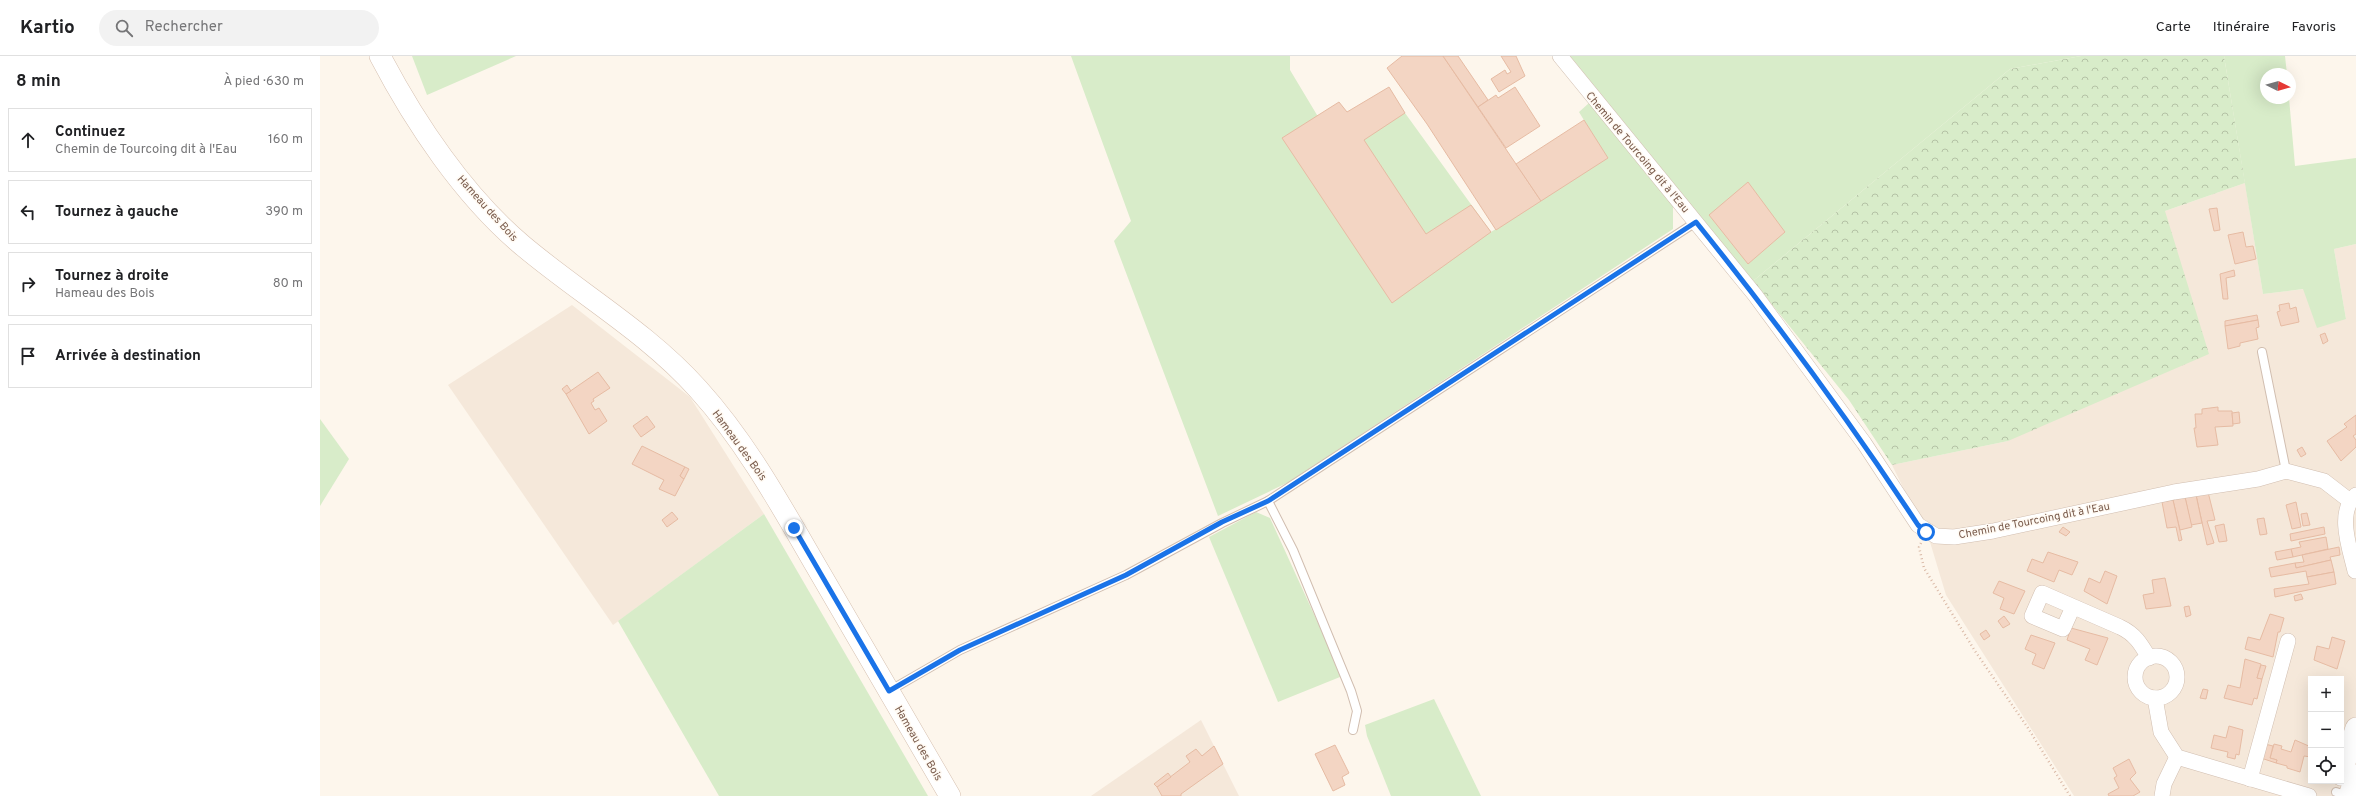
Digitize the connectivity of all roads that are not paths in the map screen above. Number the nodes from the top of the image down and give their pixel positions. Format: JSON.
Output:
{"nodes":[{"id":1,"x":380,"y":56,"type":"edge"},
{"id":2,"x":396,"y":56,"type":"edge"},
{"id":3,"x":1560,"y":56,"type":"edge"},
{"id":4,"x":448,"y":162,"type":"junction"},
{"id":5,"x":1696,"y":222,"type":"junction"},
{"id":6,"x":2262,"y":352,"type":"dead end"},
{"id":7,"x":2286,"y":471,"type":"junction"},
{"id":8,"x":2353,"y":498,"type":"edge"},
{"id":9,"x":1268,"y":501,"type":"junction"},
{"id":10,"x":2355,"y":571,"type":"dead end"},
{"id":11,"x":2073,"y":607,"type":"dead end"},
{"id":12,"x":2288,"y":642,"type":"dead end"},
{"id":13,"x":2149,"y":658,"type":"junction"},
{"id":14,"x":889,"y":691,"type":"junction"},
{"id":15,"x":2155,"y":698,"type":"junction"},
{"id":16,"x":2356,"y":728,"type":"edge"},
{"id":17,"x":1353,"y":730,"type":"dead end"},
{"id":18,"x":2177,"y":757,"type":"junction"},
{"id":19,"x":2356,"y":775,"type":"edge"},
{"id":20,"x":2250,"y":779,"type":"junction"},
{"id":21,"x":2341,"y":789,"type":"edge"},
{"id":22,"x":950,"y":796,"type":"edge"},
{"id":23,"x":2162,"y":796,"type":"edge"},
{"id":24,"x":2309,"y":796,"type":"edge"}],
"edges":[{"from":1,"to":4,"type":"street","name":"Hameau des Bois"},
{"from":2,"to":4,"type":"street","name":"Hameau des Bois"},
{"from":3,"to":5,"type":"street","name":"Chemin de Tourcoing dit à l'Eau"},
{"from":4,"to":14,"type":"street","name":"Hameau des Bois"},
{"from":5,"to":7,"type":"street","name":"Chemin de Tourcoing dit à l'Eau"},
{"from":5,"to":9,"type":"lane"},
{"from":6,"to":7,"type":"lane"},
{"from":7,"to":8,"type":"street","name":"Chemin de Tourcoing dit à l'Eau"},
{"from":8,"to":10,"type":"street","name":"Chemin de Tourcoing dit à l'Eau"},
{"from":9,"to":14,"type":"lane"},
{"from":9,"to":17,"type":"lane"},
{"from":11,"to":13,"type":"street"},
{"from":12,"to":20,"type":"street"},
{"from":13,"to":15,"type":"street"},
{"from":13,"to":15,"type":"street"},
{"from":14,"to":22,"type":"street","name":"Hameau des Bois"},
{"from":15,"to":18,"type":"street"},
{"from":16,"to":21,"type":"street"},
{"from":18,"to":20,"type":"street"},
{"from":18,"to":23,"type":"street"},
{"from":19,"to":21,"type":"street"},
{"from":20,"to":24,"type":"street"}]}
